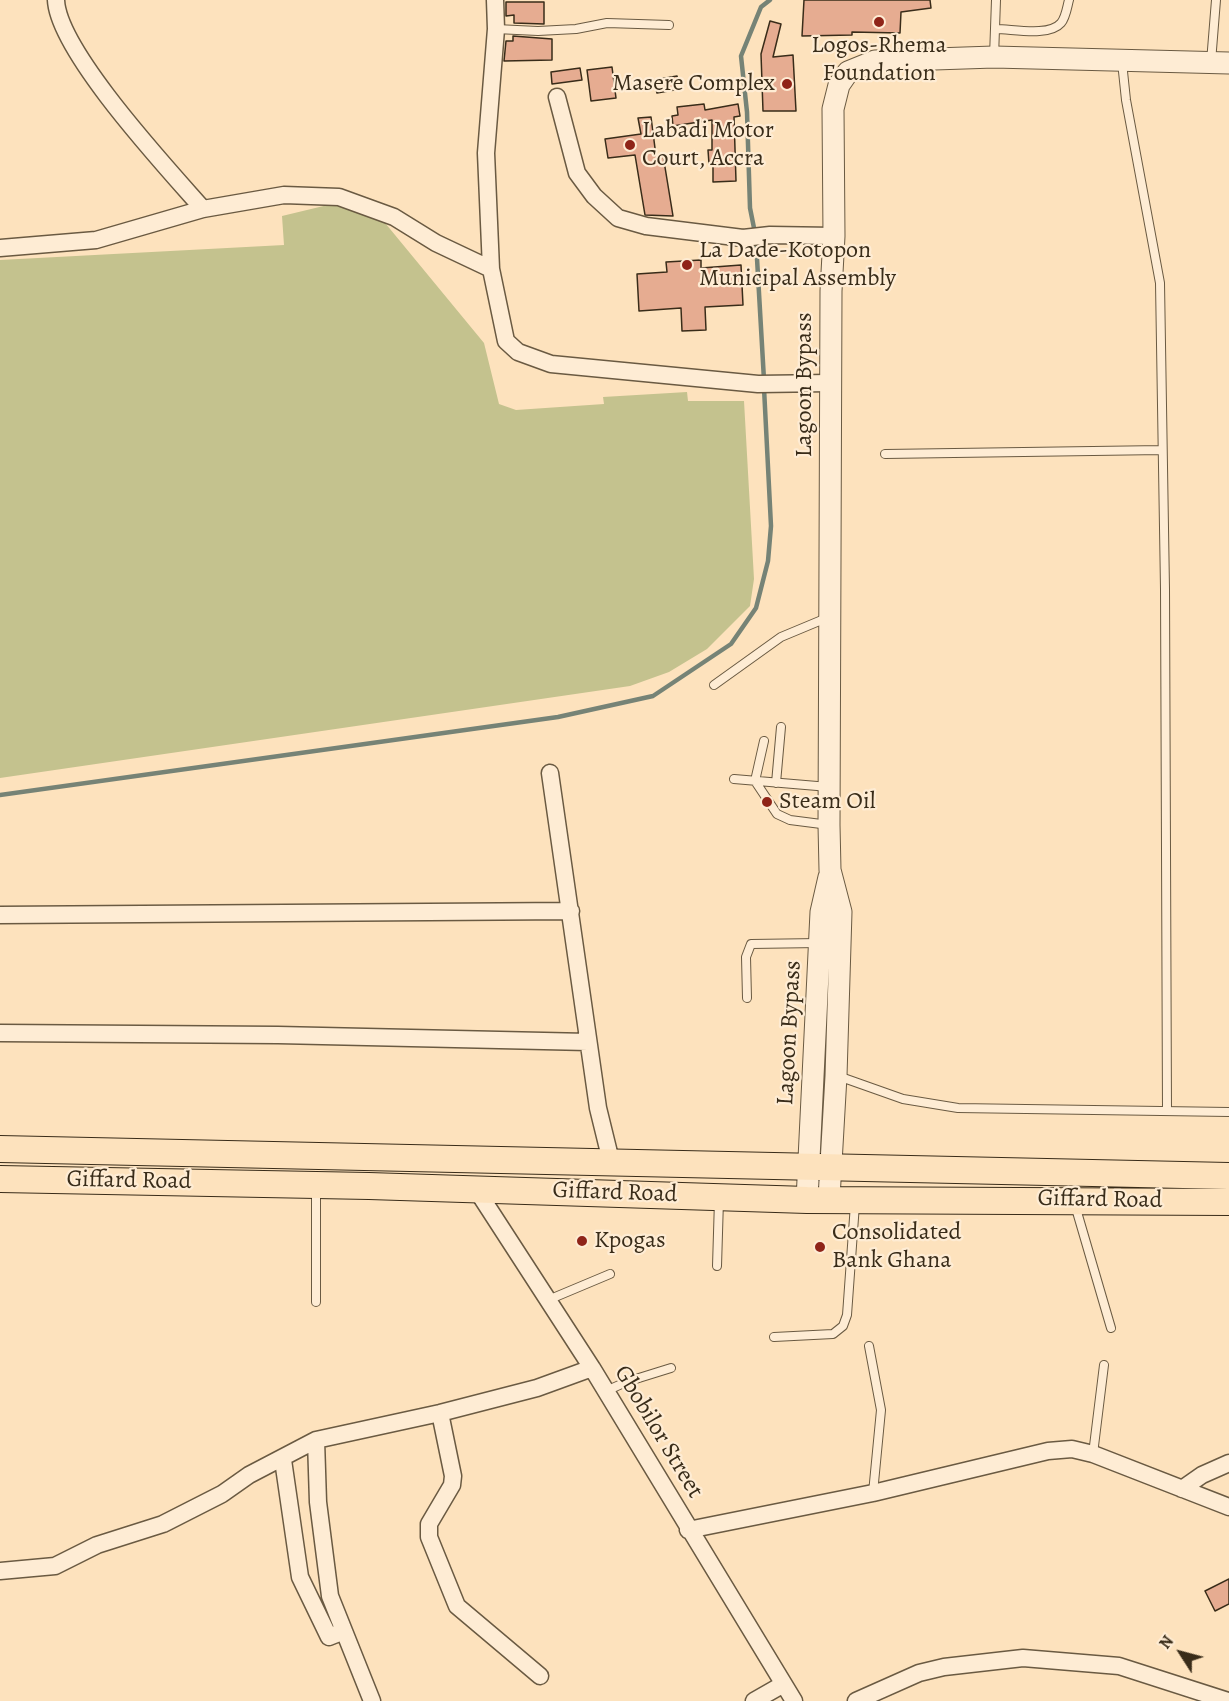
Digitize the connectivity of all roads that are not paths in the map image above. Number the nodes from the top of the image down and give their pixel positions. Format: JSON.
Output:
{"nodes":[{"id":1,"x":56,"y":0,"type":"edge"},
{"id":2,"x":495,"y":0,"type":"edge"},
{"id":3,"x":996,"y":0,"type":"edge"},
{"id":4,"x":1069,"y":0,"type":"edge"},
{"id":5,"x":1216,"y":0,"type":"edge"},
{"id":6,"x":669,"y":25,"type":"dead end"},
{"id":7,"x":496,"y":28,"type":"junction"},
{"id":8,"x":996,"y":29,"type":"junction"},
{"id":9,"x":994,"y":57,"type":"junction"},
{"id":10,"x":1122,"y":61,"type":"junction"},
{"id":11,"x":1220,"y":62,"type":"edge"},
{"id":12,"x":557,"y":97,"type":"dead end"},
{"id":13,"x":203,"y":209,"type":"junction"},
{"id":14,"x":834,"y":236,"type":"junction"},
{"id":15,"x":0,"y":248,"type":"edge"},
{"id":16,"x":491,"y":269,"type":"junction"},
{"id":17,"x":830,"y":383,"type":"junction"},
{"id":18,"x":1162,"y":450,"type":"junction"},
{"id":19,"x":885,"y":454,"type":"dead end"},
{"id":20,"x":830,"y":616,"type":"junction"},
{"id":21,"x":714,"y":685,"type":"dead end"},
{"id":22,"x":781,"y":727,"type":"dead end"},
{"id":23,"x":764,"y":741,"type":"dead end"},
{"id":24,"x":550,"y":773,"type":"dead end"},
{"id":25,"x":734,"y":779,"type":"dead end"},
{"id":26,"x":755,"y":781,"type":"junction"},
{"id":27,"x":776,"y":783,"type":"junction"},
{"id":28,"x":829,"y":787,"type":"junction"},
{"id":29,"x":829,"y":825,"type":"junction"},
{"id":30,"x":830,"y":870,"type":"junction"},
{"id":31,"x":571,"y":911,"type":"junction"},
{"id":32,"x":0,"y":915,"type":"edge"},
{"id":33,"x":820,"y":943,"type":"junction"},
{"id":34,"x":747,"y":998,"type":"dead end"},
{"id":35,"x":0,"y":1033,"type":"edge"},
{"id":36,"x":588,"y":1042,"type":"junction"},
{"id":37,"x":836,"y":1076,"type":"junction"},
{"id":38,"x":1167,"y":1111,"type":"junction"},
{"id":39,"x":1229,"y":1112,"type":"edge"},
{"id":40,"x":0,"y":1149,"type":"edge"},
{"id":41,"x":610,"y":1161,"type":"junction"},
{"id":42,"x":821,"y":1168,"type":"junction"},
{"id":43,"x":1229,"y":1176,"type":"edge"},
{"id":44,"x":0,"y":1179,"type":"edge"},
{"id":45,"x":316,"y":1185,"type":"junction"},
{"id":46,"x":477,"y":1189,"type":"junction"},
{"id":47,"x":719,"y":1196,"type":"junction"},
{"id":48,"x":855,"y":1198,"type":"junction"},
{"id":49,"x":818,"y":1199,"type":"junction"},
{"id":50,"x":1074,"y":1200,"type":"junction"},
{"id":51,"x":1229,"y":1202,"type":"edge"},
{"id":52,"x":717,"y":1266,"type":"dead end"},
{"id":53,"x":610,"y":1274,"type":"dead end"},
{"id":54,"x":548,"y":1300,"type":"junction"},
{"id":55,"x":316,"y":1302,"type":"dead end"},
{"id":56,"x":1111,"y":1328,"type":"dead end"},
{"id":57,"x":774,"y":1337,"type":"dead end"},
{"id":58,"x":869,"y":1346,"type":"dead end"},
{"id":59,"x":1104,"y":1365,"type":"dead end"},
{"id":60,"x":592,"y":1368,"type":"junction"},
{"id":61,"x":671,"y":1368,"type":"dead end"},
{"id":62,"x":606,"y":1392,"type":"junction"},
{"id":63,"x":440,"y":1413,"type":"junction"},
{"id":64,"x":316,"y":1440,"type":"junction"},
{"id":65,"x":1093,"y":1454,"type":"junction"},
{"id":66,"x":283,"y":1460,"type":"junction"},
{"id":67,"x":1229,"y":1463,"type":"edge"},
{"id":68,"x":1182,"y":1489,"type":"junction"},
{"id":69,"x":873,"y":1493,"type":"junction"},
{"id":70,"x":1229,"y":1507,"type":"edge"},
{"id":71,"x":688,"y":1530,"type":"junction"},
{"id":72,"x":0,"y":1570,"type":"edge"},
{"id":73,"x":344,"y":1631,"type":"junction"},
{"id":74,"x":540,"y":1676,"type":"dead end"},
{"id":75,"x":782,"y":1685,"type":"junction"},
{"id":76,"x":372,"y":1701,"type":"edge"},
{"id":77,"x":754,"y":1701,"type":"edge"},
{"id":78,"x":794,"y":1701,"type":"edge"},
{"id":79,"x":856,"y":1701,"type":"edge"},
{"id":80,"x":1228,"y":1701,"type":"edge"}],
"edges":[{"from":1,"to":13,"type":"street"},
{"from":2,"to":7,"type":"street"},
{"from":3,"to":8,"type":"lane"},
{"from":4,"to":8,"type":"lane"},
{"from":5,"to":11,"type":"lane"},
{"from":6,"to":7,"type":"lane"},
{"from":7,"to":16,"type":"street"},
{"from":8,"to":9,"type":"lane"},
{"from":9,"to":10,"type":"street","name":"Lagoon Bypass"},
{"from":9,"to":14,"type":"street","name":"Lagoon Bypass"},
{"from":10,"to":11,"type":"street","name":"Lagoon Bypass"},
{"from":10,"to":18,"type":"lane"},
{"from":12,"to":14,"type":"street"},
{"from":13,"to":15,"type":"street"},
{"from":13,"to":16,"type":"street"},
{"from":14,"to":17,"type":"street","name":"Lagoon Bypass"},
{"from":16,"to":17,"type":"street"},
{"from":17,"to":20,"type":"street","name":"Lagoon Bypass"},
{"from":18,"to":19,"type":"lane"},
{"from":18,"to":38,"type":"lane"},
{"from":20,"to":21,"type":"lane"},
{"from":20,"to":28,"type":"street","name":"Lagoon Bypass"},
{"from":22,"to":27,"type":"lane"},
{"from":23,"to":26,"type":"lane"},
{"from":24,"to":31,"type":"street"},
{"from":25,"to":26,"type":"lane"},
{"from":26,"to":27,"type":"lane"},
{"from":26,"to":29,"type":"lane"},
{"from":27,"to":28,"type":"lane"},
{"from":28,"to":29,"type":"street","name":"Lagoon Bypass"},
{"from":29,"to":30,"type":"street","name":"Lagoon Bypass"},
{"from":30,"to":33,"type":"street","name":"Lagoon Bypass"},
{"from":30,"to":37,"type":"street","name":"Lagoon Bypass"},
{"from":31,"to":32,"type":"street"},
{"from":31,"to":36,"type":"street"},
{"from":33,"to":34,"type":"lane"},
{"from":33,"to":42,"type":"street","name":"Lagoon Bypass"},
{"from":35,"to":36,"type":"street"},
{"from":36,"to":41,"type":"street"},
{"from":37,"to":38,"type":"lane"},
{"from":37,"to":42,"type":"street","name":"Lagoon Bypass"},
{"from":38,"to":39,"type":"lane"},
{"from":40,"to":41,"type":"main road","name":"Giffard Road"},
{"from":41,"to":42,"type":"main road","name":"Giffard Road"},
{"from":42,"to":43,"type":"main road","name":"Giffard Road"},
{"from":42,"to":49,"type":"street","name":"Lagoon Bypass"},
{"from":44,"to":45,"type":"main road","name":"Giffard Road"},
{"from":45,"to":46,"type":"main road","name":"Giffard Road"},
{"from":45,"to":55,"type":"lane"},
{"from":46,"to":47,"type":"main road","name":"Giffard Road"},
{"from":46,"to":54,"type":"street","name":"Gbobilor Street"},
{"from":47,"to":49,"type":"main road","name":"Giffard Road"},
{"from":47,"to":52,"type":"lane"},
{"from":48,"to":49,"type":"main road","name":"Giffard Road"},
{"from":48,"to":50,"type":"main road","name":"Giffard Road"},
{"from":48,"to":57,"type":"lane"},
{"from":50,"to":51,"type":"main road","name":"Giffard Road"},
{"from":50,"to":56,"type":"lane"},
{"from":53,"to":54,"type":"lane"},
{"from":54,"to":60,"type":"street","name":"Gbobilor Street"},
{"from":58,"to":69,"type":"lane"},
{"from":59,"to":65,"type":"lane"},
{"from":60,"to":62,"type":"street","name":"Gbobilor Street"},
{"from":60,"to":63,"type":"street"},
{"from":61,"to":62,"type":"lane"},
{"from":62,"to":71,"type":"street","name":"Gbobilor Street"},
{"from":63,"to":64,"type":"street"},
{"from":63,"to":74,"type":"street"},
{"from":64,"to":66,"type":"street"},
{"from":64,"to":73,"type":"street"},
{"from":65,"to":68,"type":"street"},
{"from":65,"to":69,"type":"street"},
{"from":66,"to":72,"type":"street"},
{"from":66,"to":73,"type":"street"},
{"from":67,"to":68,"type":"street"},
{"from":68,"to":70,"type":"street"},
{"from":69,"to":71,"type":"street"},
{"from":71,"to":75,"type":"street","name":"Gbobilor Street"},
{"from":73,"to":76,"type":"street"},
{"from":75,"to":77,"type":"street"},
{"from":75,"to":78,"type":"street","name":"Gbobilor Street"},
{"from":79,"to":80,"type":"street"}]}
